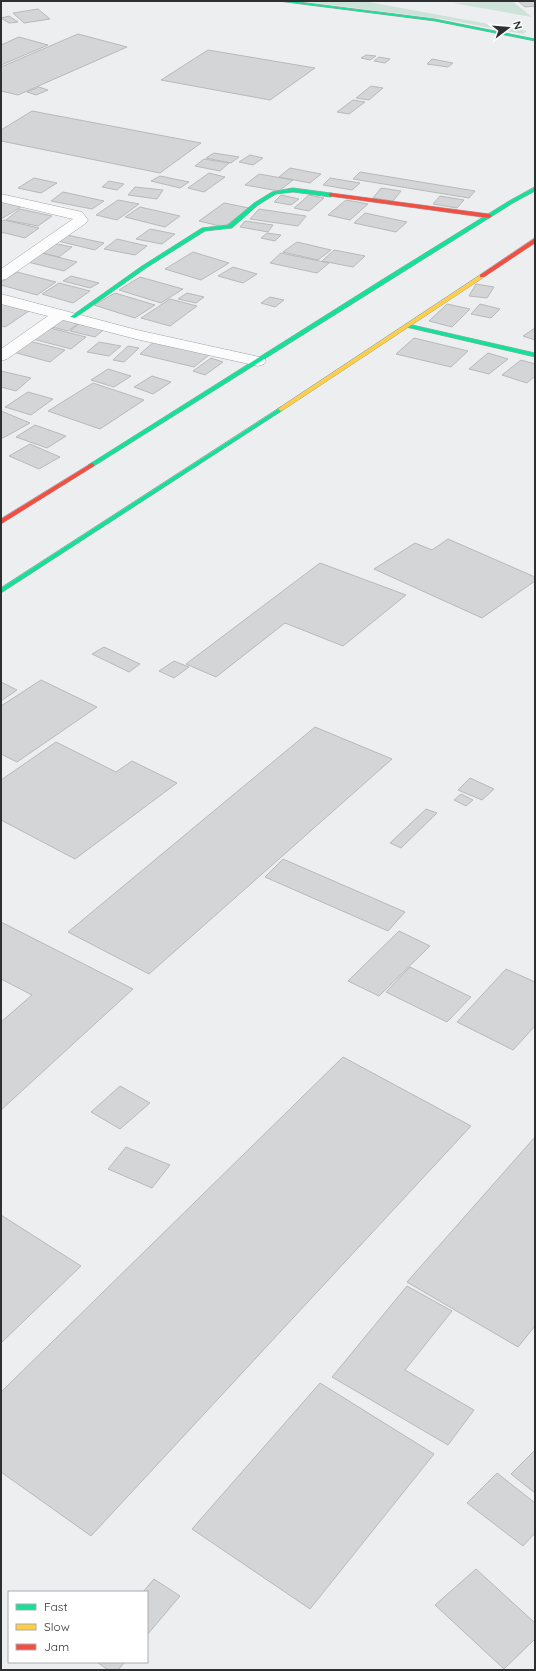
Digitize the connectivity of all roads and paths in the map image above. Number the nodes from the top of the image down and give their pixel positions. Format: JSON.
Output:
{"nodes":[{"id":1,"x":280,"y":1,"type":"edge"},
{"id":2,"x":535,"y":40,"type":"edge"},
{"id":3,"x":535,"y":189,"type":"edge"},
{"id":4,"x":1,"y":198,"type":"edge"},
{"id":5,"x":489,"y":216,"type":"junction"},
{"id":6,"x":535,"y":240,"type":"edge"},
{"id":7,"x":1,"y":276,"type":"edge"},
{"id":8,"x":1,"y":299,"type":"edge"},
{"id":9,"x":67,"y":315,"type":"junction"},
{"id":10,"x":408,"y":326,"type":"junction"},
{"id":11,"x":535,"y":355,"type":"edge"},
{"id":12,"x":1,"y":356,"type":"edge"},
{"id":13,"x":258,"y":361,"type":"junction"},
{"id":14,"x":1,"y":522,"type":"edge"},
{"id":15,"x":1,"y":591,"type":"edge"}],
"edges":[{"from":1,"to":2,"type":"street"},
{"from":3,"to":5,"type":"street"},
{"from":4,"to":7,"type":"street"},
{"from":5,"to":9,"type":"street"},
{"from":5,"to":13,"type":"street"},
{"from":6,"to":10,"type":"street"},
{"from":8,"to":9,"type":"street"},
{"from":9,"to":12,"type":"street"},
{"from":9,"to":13,"type":"street"},
{"from":10,"to":11,"type":"street"},
{"from":10,"to":15,"type":"street"},
{"from":13,"to":14,"type":"street"}]}
